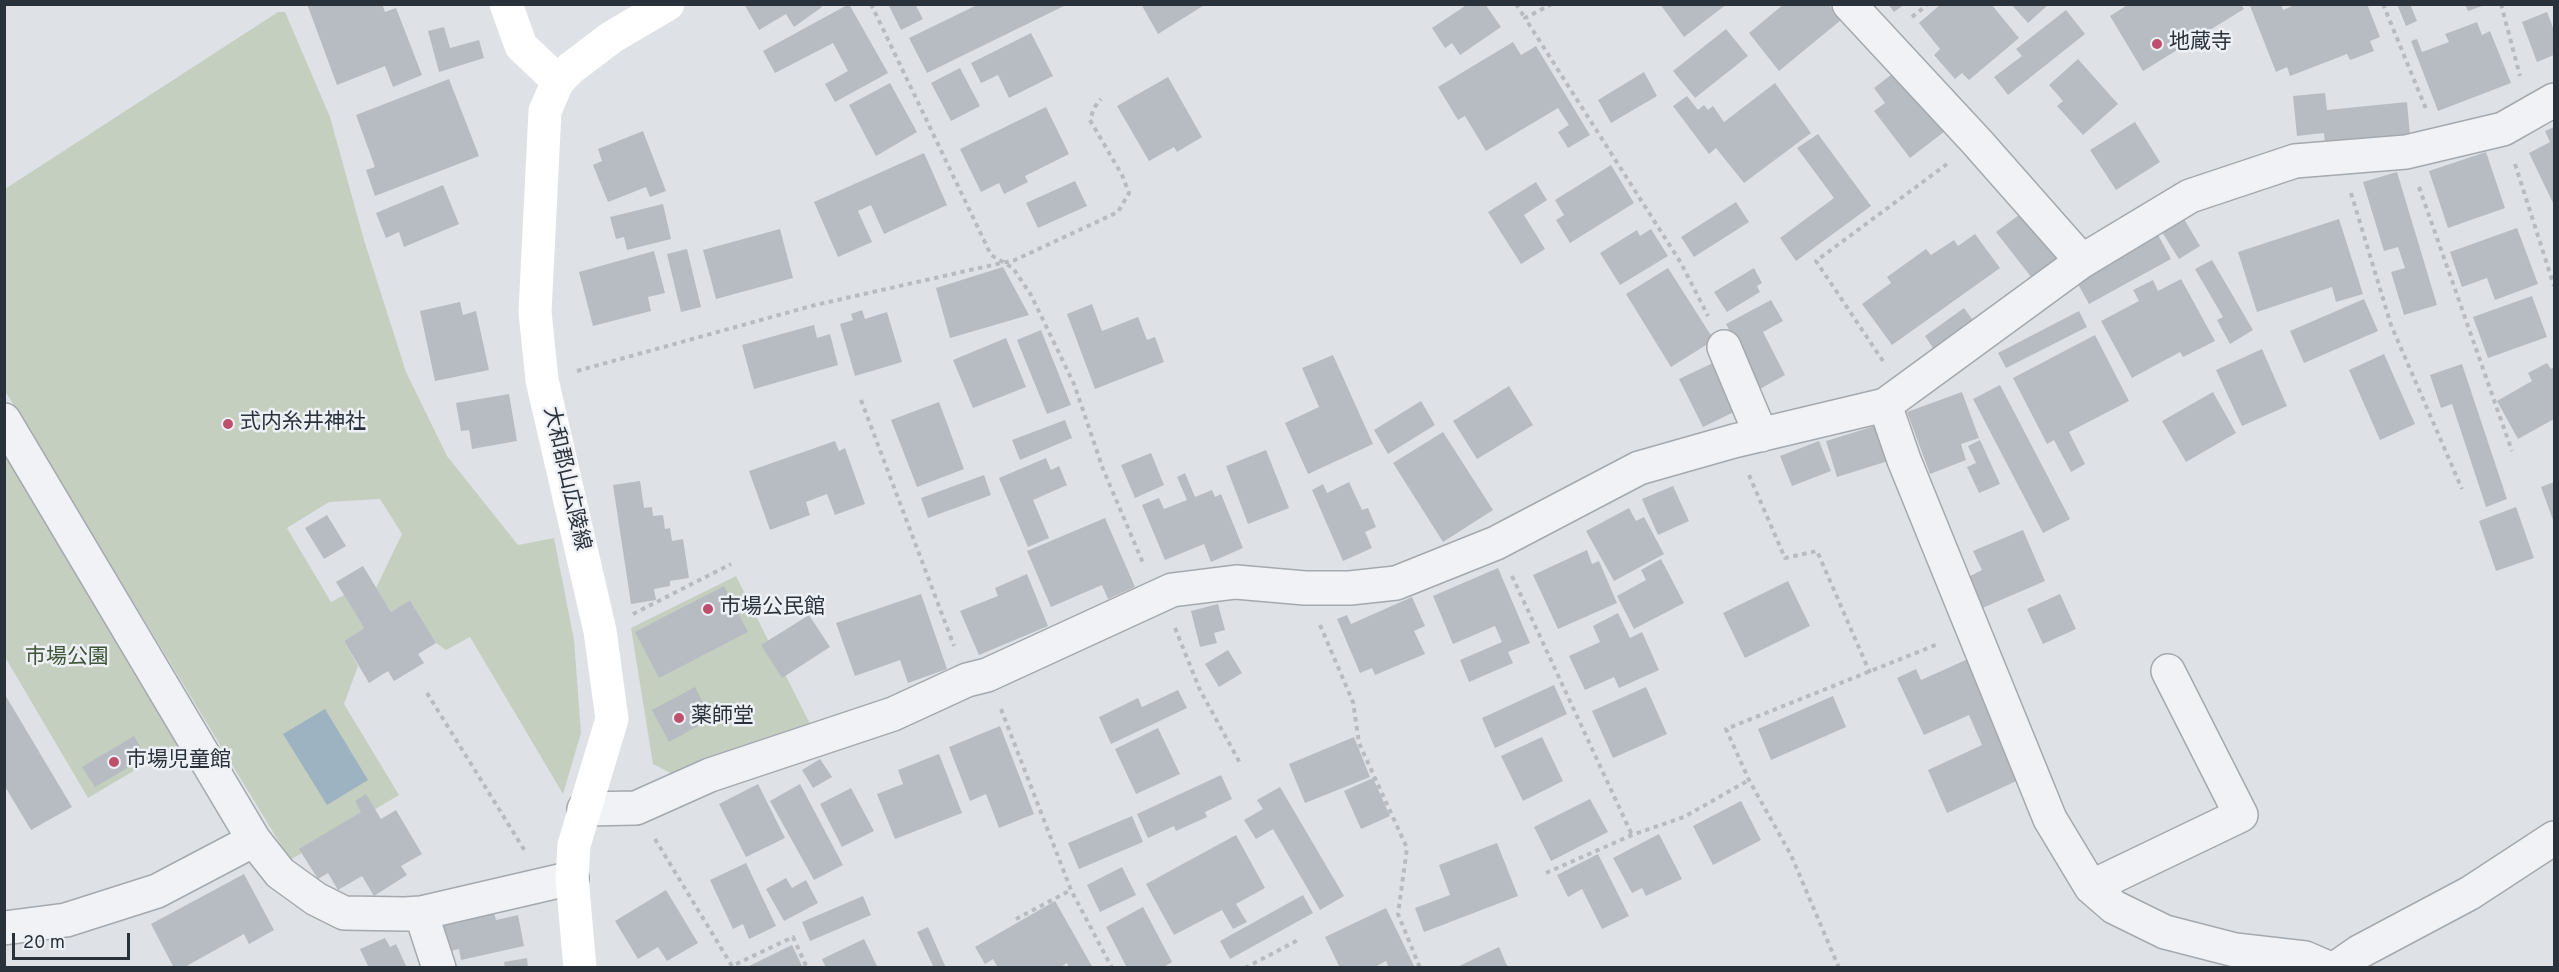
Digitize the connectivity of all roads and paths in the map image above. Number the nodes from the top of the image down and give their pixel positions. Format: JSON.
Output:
{"nodes":[{"id":1,"x":506,"y":4,"type":"edge"},
{"id":2,"x":668,"y":4,"type":"edge"},
{"id":3,"x":871,"y":4,"type":"edge"},
{"id":4,"x":1516,"y":4,"type":"edge"},
{"id":5,"x":1552,"y":4,"type":"edge"},
{"id":6,"x":1849,"y":4,"type":"edge"},
{"id":7,"x":2383,"y":4,"type":"edge"},
{"id":8,"x":2500,"y":4,"type":"edge"},
{"id":9,"x":1525,"y":18,"type":"junction"},
{"id":10,"x":558,"y":81,"type":"junction"},
{"id":11,"x":1101,"y":99,"type":"dead end"},
{"id":12,"x":2529,"y":114,"type":"edge"},
{"id":13,"x":1977,"y":142,"type":"junction"},
{"id":14,"x":2440,"y":144,"type":"junction"},
{"id":15,"x":2406,"y":152,"type":"junction"},
{"id":16,"x":2340,"y":158,"type":"junction"},
{"id":17,"x":1003,"y":261,"type":"junction"},
{"id":18,"x":2082,"y":261,"type":"junction"},
{"id":19,"x":2554,"y":286,"type":"edge"},
{"id":20,"x":1724,"y":347,"type":"joint"},
{"id":21,"x":542,"y":380,"type":"junction"},
{"id":22,"x":1894,"y":398,"type":"junction"},
{"id":23,"x":861,"y":400,"type":"dead end"},
{"id":24,"x":4,"y":420,"type":"edge"},
{"id":25,"x":1748,"y":438,"type":"junction"},
{"id":26,"x":2512,"y":451,"type":"dead end"},
{"id":27,"x":2462,"y":489,"type":"dead end"},
{"id":28,"x":1496,"y":543,"type":"junction"},
{"id":29,"x":731,"y":564,"type":"dead end"},
{"id":30,"x":1305,"y":588,"type":"junction"},
{"id":31,"x":1159,"y":595,"type":"junction"},
{"id":32,"x":1972,"y":630,"type":"junction"},
{"id":33,"x":600,"y":631,"type":"junction"},
{"id":34,"x":2168,"y":671,"type":"dead end"},
{"id":35,"x":1870,"y":673,"type":"junction"},
{"id":36,"x":977,"y":677,"type":"junction"},
{"id":37,"x":428,"y":693,"type":"dead end"},
{"id":38,"x":1240,"y":763,"type":"dead end"},
{"id":39,"x":1749,"y":780,"type":"junction"},
{"id":40,"x":636,"y":808,"type":"junction"},
{"id":41,"x":584,"y":809,"type":"junction"},
{"id":42,"x":1632,"y":836,"type":"junction"},
{"id":43,"x":2554,"y":838,"type":"edge"},
{"id":44,"x":254,"y":840,"type":"junction"},
{"id":45,"x":1546,"y":873,"type":"dead end"},
{"id":46,"x":559,"y":882,"type":"junction"},
{"id":47,"x":2091,"y":887,"type":"junction"},
{"id":48,"x":1071,"y":890,"type":"junction"},
{"id":49,"x":421,"y":913,"type":"junction"},
{"id":50,"x":1016,"y":920,"type":"dead end"},
{"id":51,"x":4,"y":928,"type":"edge"},
{"id":52,"x":1300,"y":939,"type":"dead end"},
{"id":53,"x":439,"y":968,"type":"edge"},
{"id":54,"x":580,"y":968,"type":"edge"},
{"id":55,"x":807,"y":968,"type":"edge"},
{"id":56,"x":1112,"y":968,"type":"edge"},
{"id":57,"x":1245,"y":968,"type":"edge"},
{"id":58,"x":1420,"y":968,"type":"edge"},
{"id":59,"x":1839,"y":968,"type":"edge"},
{"id":60,"x":2328,"y":968,"type":"edge"},
{"id":61,"x":2336,"y":968,"type":"edge"}],
"edges":[{"from":1,"to":10,"type":"main road"},
{"from":2,"to":10,"type":"main road"},
{"from":3,"to":17,"type":"path"},
{"from":4,"to":9,"type":"path"},
{"from":5,"to":9,"type":"path"},
{"from":6,"to":13,"type":"street"},
{"from":7,"to":14,"type":"path"},
{"from":8,"to":12,"type":"path"},
{"from":9,"to":20,"type":"path"},
{"from":10,"to":21,"type":"main road","name":"大和郡山広陵線"},
{"from":11,"to":17,"type":"path"},
{"from":12,"to":14,"type":"street"},
{"from":12,"to":19,"type":"path"},
{"from":13,"to":18,"type":"street"},
{"from":13,"to":22,"type":"path"},
{"from":14,"to":15,"type":"street"},
{"from":15,"to":16,"type":"street"},
{"from":15,"to":26,"type":"path"},
{"from":16,"to":18,"type":"street"},
{"from":16,"to":27,"type":"path"},
{"from":17,"to":21,"type":"path"},
{"from":17,"to":31,"type":"path"},
{"from":18,"to":22,"type":"street"},
{"from":20,"to":25,"type":"street"},
{"from":21,"to":33,"type":"main road","name":"大和郡山広陵線"},
{"from":22,"to":25,"type":"street"},
{"from":22,"to":32,"type":"street"},
{"from":23,"to":36,"type":"path"},
{"from":24,"to":44,"type":"street"},
{"from":25,"to":28,"type":"street"},
{"from":25,"to":35,"type":"path"},
{"from":28,"to":30,"type":"street"},
{"from":28,"to":42,"type":"path"},
{"from":29,"to":33,"type":"path"},
{"from":30,"to":31,"type":"street"},
{"from":30,"to":58,"type":"path"},
{"from":31,"to":36,"type":"street"},
{"from":31,"to":38,"type":"path"},
{"from":32,"to":35,"type":"path"},
{"from":32,"to":47,"type":"street"},
{"from":33,"to":41,"type":"main road","name":"大和郡山広陵線"},
{"from":34,"to":47,"type":"street"},
{"from":35,"to":39,"type":"path"},
{"from":36,"to":40,"type":"street"},
{"from":36,"to":48,"type":"path"},
{"from":37,"to":46,"type":"path"},
{"from":39,"to":42,"type":"path"},
{"from":39,"to":59,"type":"path"},
{"from":40,"to":41,"type":"street"},
{"from":40,"to":55,"type":"path"},
{"from":41,"to":46,"type":"main road","name":"大和郡山広陵線"},
{"from":42,"to":45,"type":"path"},
{"from":43,"to":61,"type":"street"},
{"from":44,"to":49,"type":"street"},
{"from":44,"to":51,"type":"street"},
{"from":46,"to":49,"type":"street"},
{"from":46,"to":54,"type":"main road","name":"大和郡山広陵線"},
{"from":47,"to":60,"type":"street"},
{"from":48,"to":50,"type":"path"},
{"from":48,"to":56,"type":"path"},
{"from":49,"to":53,"type":"street"},
{"from":52,"to":57,"type":"path"}]}
